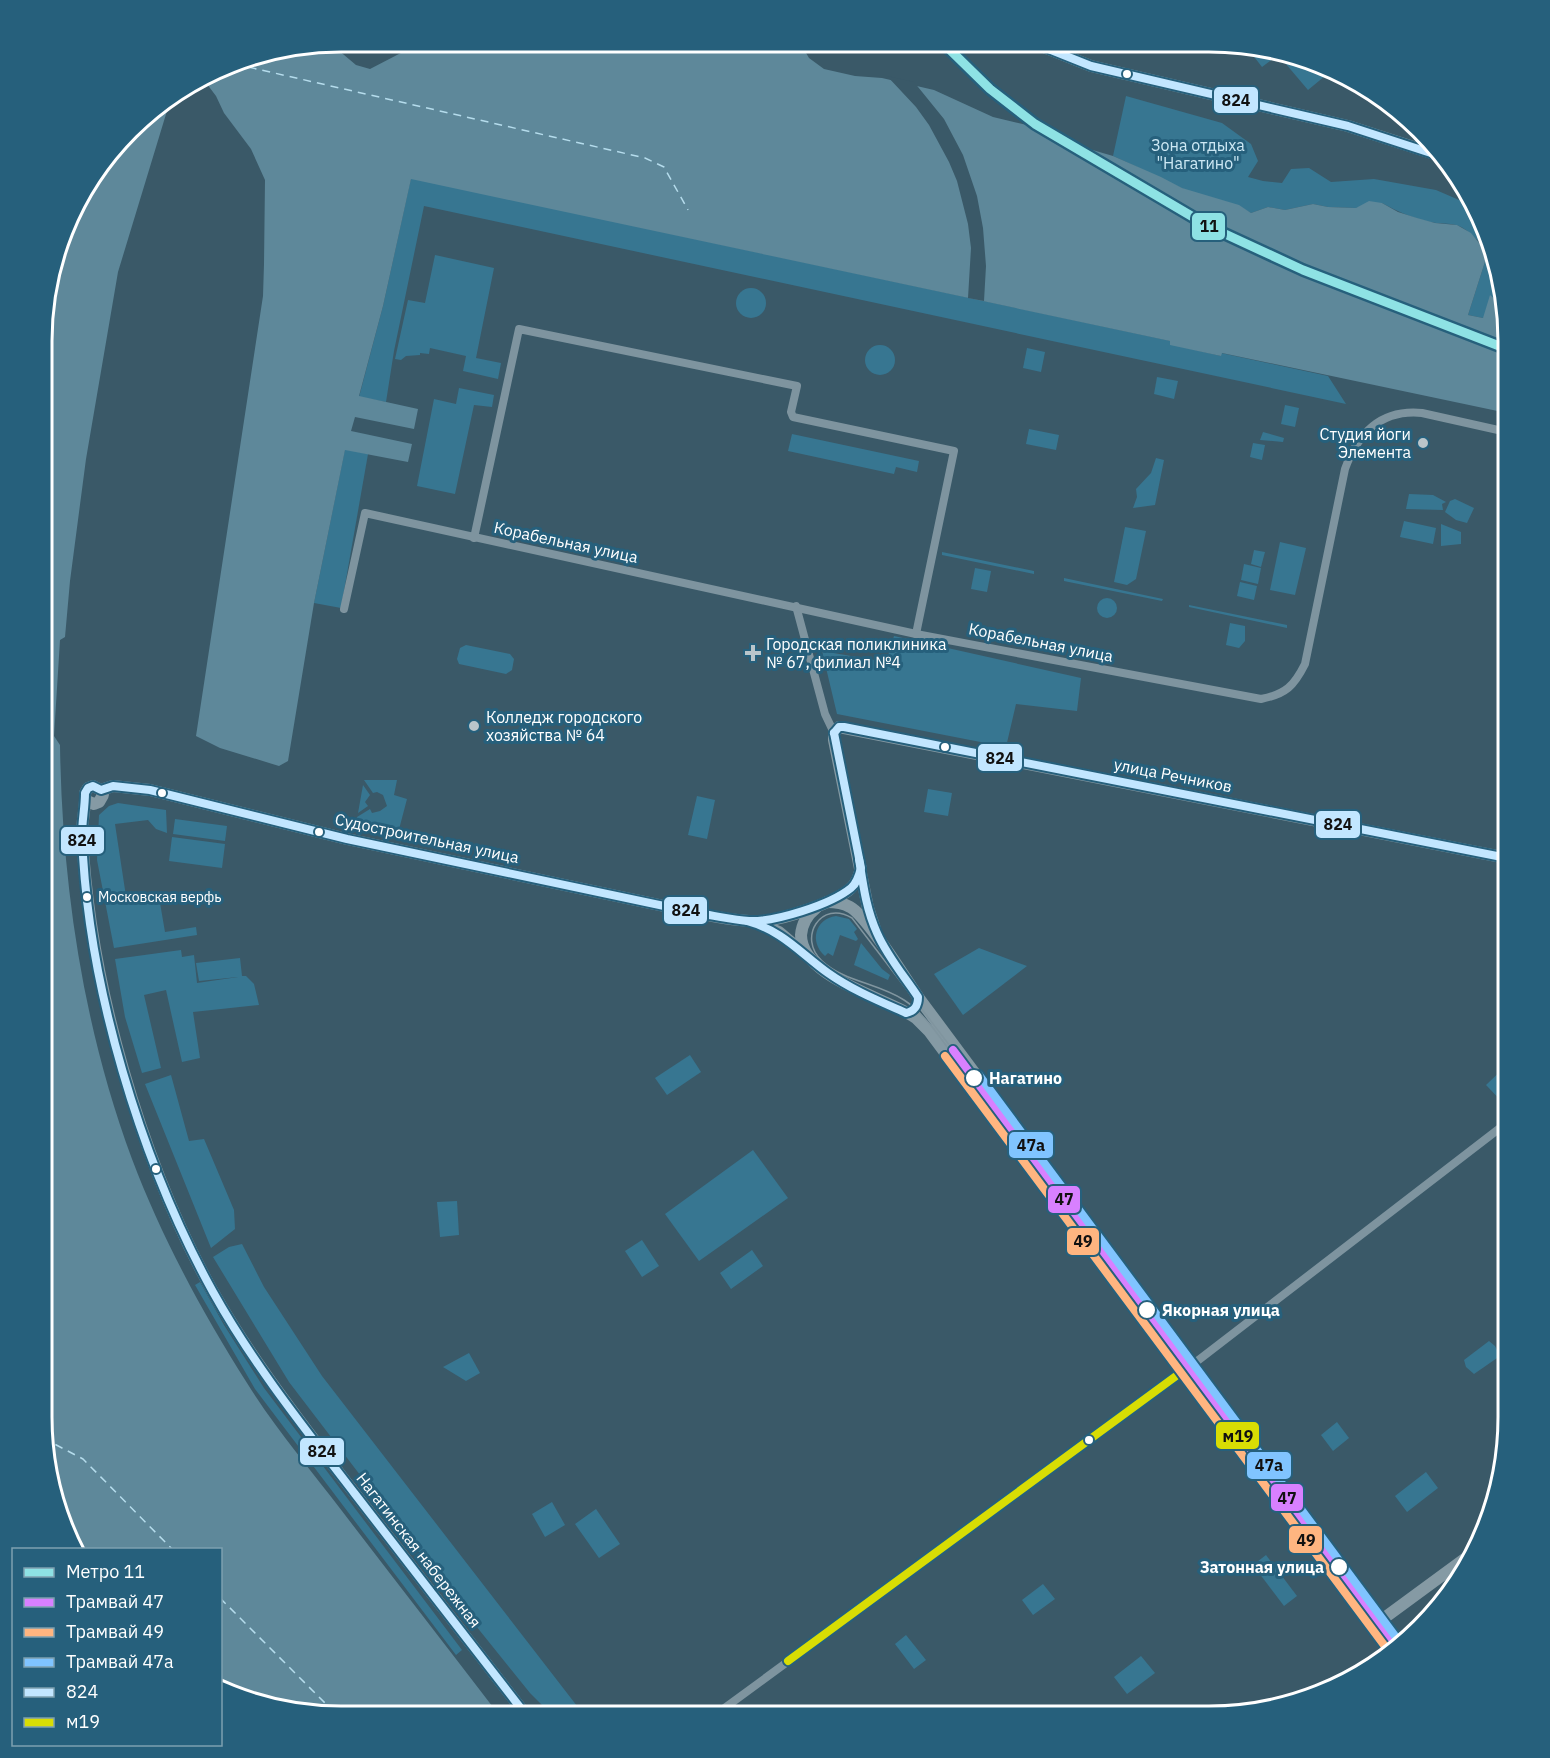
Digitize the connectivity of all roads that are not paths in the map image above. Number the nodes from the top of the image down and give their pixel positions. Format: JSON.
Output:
{"nodes":[{"id":1,"x":1056,"y":52,"type":"edge"},
{"id":2,"x":1426,"y":151,"type":"edge"},
{"id":3,"x":1498,"y":430,"type":"edge"},
{"id":4,"x":474,"y":538,"type":"junction"},
{"id":5,"x":796,"y":606,"type":"junction"},
{"id":6,"x":344,"y":609,"type":"dead end"},
{"id":7,"x":916,"y":634,"type":"junction"},
{"id":8,"x":834,"y":733,"type":"junction"},
{"id":9,"x":87,"y":801,"type":"joint"},
{"id":10,"x":1498,"y":856,"type":"edge"},
{"id":11,"x":861,"y":868,"type":"junction"},
{"id":12,"x":823,"y":904,"type":"junction"},
{"id":13,"x":749,"y":921,"type":"junction"},
{"id":14,"x":883,"y":947,"type":"junction"},
{"id":15,"x":810,"y":958,"type":"junction"},
{"id":16,"x":918,"y":997,"type":"junction"},
{"id":17,"x":906,"y":1013,"type":"junction"},
{"id":18,"x":1498,"y":1130,"type":"edge"},
{"id":19,"x":1187,"y":1368,"type":"junction"},
{"id":20,"x":1457,"y":1565,"type":"edge"},
{"id":21,"x":1377,"y":1623,"type":"junction"},
{"id":22,"x":1393,"y":1639,"type":"edge"},
{"id":23,"x":1387,"y":1644,"type":"edge"},
{"id":24,"x":519,"y":1706,"type":"edge"},
{"id":25,"x":727,"y":1706,"type":"edge"}],
"edges":[{"from":1,"to":2,"type":"street"},
{"from":3,"to":7,"type":"street","name":"Корабельная улица"},
{"from":4,"to":5,"type":"street","name":"Корабельная улица"},
{"from":4,"to":6,"type":"street","name":"Корабельная улица"},
{"from":4,"to":7,"type":"street"},
{"from":5,"to":7,"type":"street","name":"Корабельная улица"},
{"from":5,"to":8,"type":"street"},
{"from":8,"to":10,"type":"street","name":"улица Речников"},
{"from":8,"to":11,"type":"street"},
{"from":9,"to":13,"type":"street","name":"Судостроительная улица"},
{"from":9,"to":24,"type":"street","name":"Нагатинская набережная"},
{"from":11,"to":12,"type":"street"},
{"from":11,"to":14,"type":"street"},
{"from":12,"to":13,"type":"street"},
{"from":12,"to":14,"type":"street"},
{"from":12,"to":15,"type":"street"},
{"from":13,"to":15,"type":"street"},
{"from":14,"to":16,"type":"street"},
{"from":15,"to":17,"type":"street"},
{"from":16,"to":17,"type":"street"},
{"from":16,"to":19,"type":"street"},
{"from":17,"to":19,"type":"street"},
{"from":18,"to":19,"type":"street"},
{"from":19,"to":21,"type":"street"},
{"from":19,"to":25,"type":"street"},
{"from":20,"to":21,"type":"street"},
{"from":21,"to":22,"type":"street"},
{"from":21,"to":23,"type":"street"}]}
